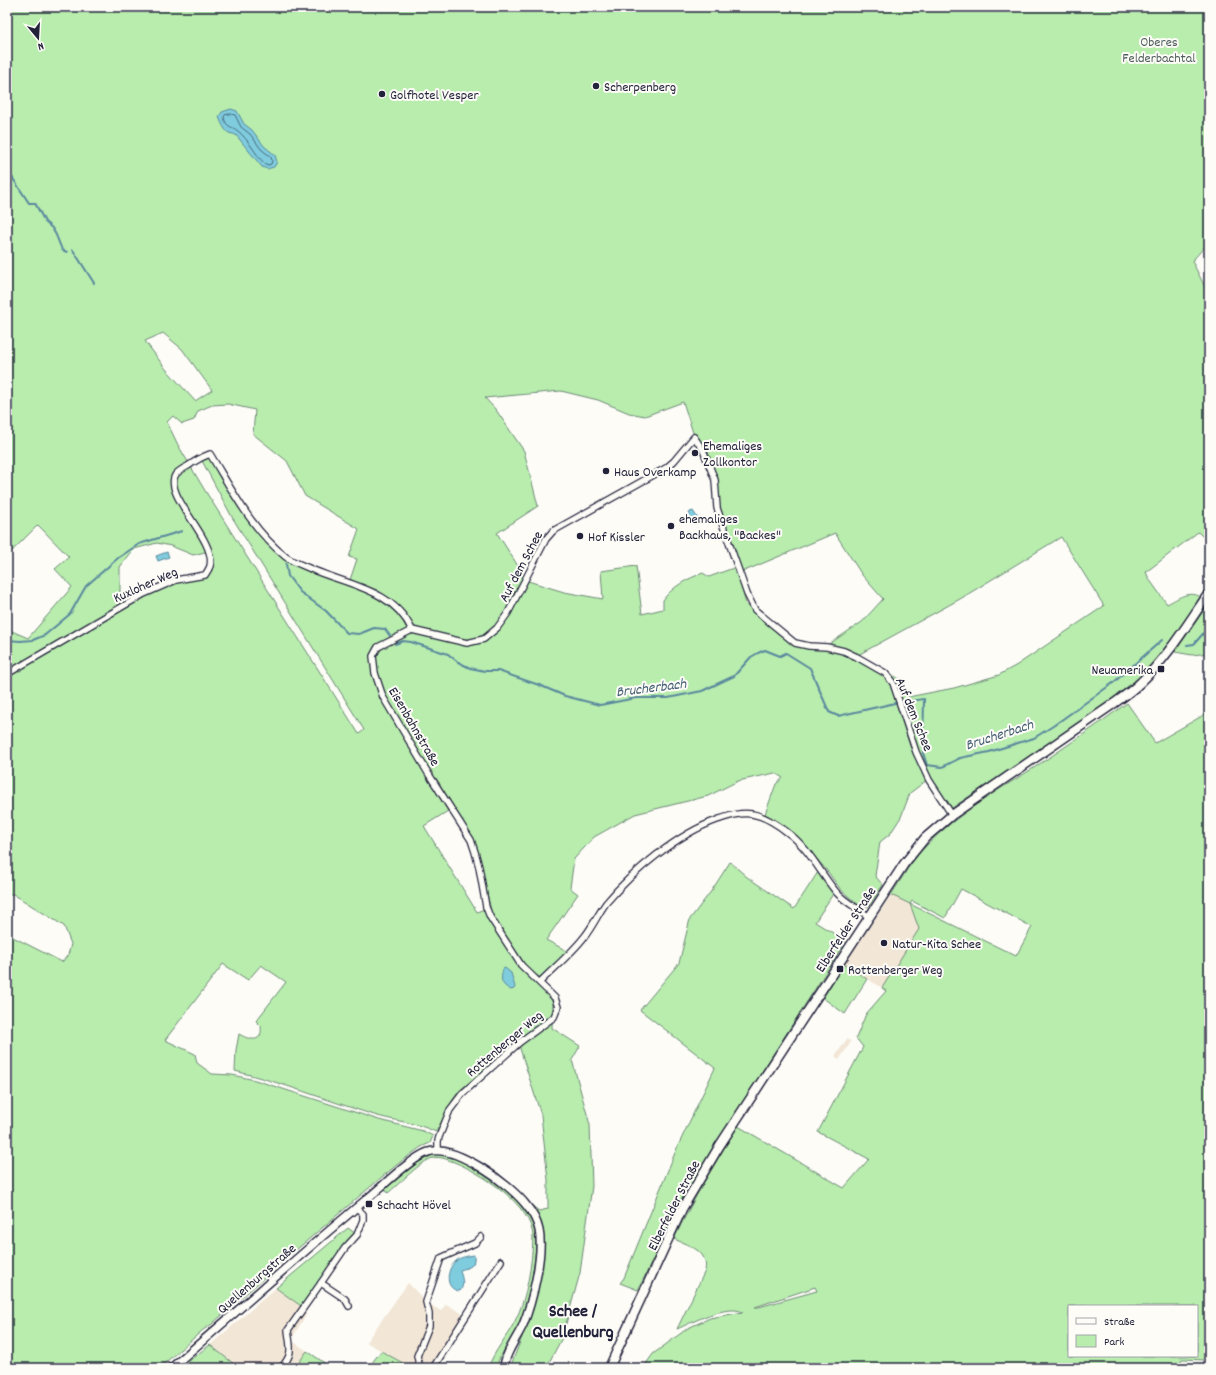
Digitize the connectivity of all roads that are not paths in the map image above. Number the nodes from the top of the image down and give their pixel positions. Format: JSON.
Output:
{"nodes":[{"id":1,"x":1209,"y":593,"type":"edge"},
{"id":2,"x":412,"y":630,"type":"junction"},
{"id":3,"x":7,"y":674,"type":"edge"},
{"id":4,"x":952,"y":815,"type":"junction"},
{"id":5,"x":869,"y":916,"type":"junction"},
{"id":6,"x":540,"y":982,"type":"junction"},
{"id":7,"x":438,"y":1151,"type":"junction"},
{"id":8,"x":357,"y":1208,"type":"junction"},
{"id":9,"x":481,"y":1237,"type":"dead end"},
{"id":10,"x":501,"y":1261,"type":"dead end"},
{"id":11,"x":322,"y":1283,"type":"junction"},
{"id":12,"x":349,"y":1306,"type":"dead end"},
{"id":13,"x":171,"y":1368,"type":"edge"},
{"id":14,"x":281,"y":1368,"type":"edge"},
{"id":15,"x":420,"y":1368,"type":"edge"},
{"id":16,"x":433,"y":1368,"type":"edge"},
{"id":17,"x":504,"y":1368,"type":"edge"},
{"id":18,"x":609,"y":1368,"type":"edge"}],
"edges":[{"from":1,"to":4,"type":"main road","name":"Elberfelder Straße"},
{"from":2,"to":3,"type":"street","name":"Kuxloher Weg"},
{"from":2,"to":4,"type":"street","name":"Auf dem Schee"},
{"from":2,"to":6,"type":"street","name":"Eisenbahnstraße"},
{"from":4,"to":5,"type":"main road","name":"Elberfelder Straße"},
{"from":5,"to":6,"type":"street"},
{"from":5,"to":18,"type":"main road","name":"Elberfelder Straße"},
{"from":6,"to":7,"type":"street","name":"Rottenberger Weg"},
{"from":7,"to":8,"type":"street","name":"Quellenburgstraße"},
{"from":7,"to":17,"type":"street","name":"Quellenburgstraße"},
{"from":8,"to":11,"type":"street"},
{"from":8,"to":13,"type":"street","name":"Quellenburgstraße"},
{"from":9,"to":15,"type":"street"},
{"from":10,"to":16,"type":"street"},
{"from":11,"to":12,"type":"street"},
{"from":11,"to":14,"type":"street"}]}
